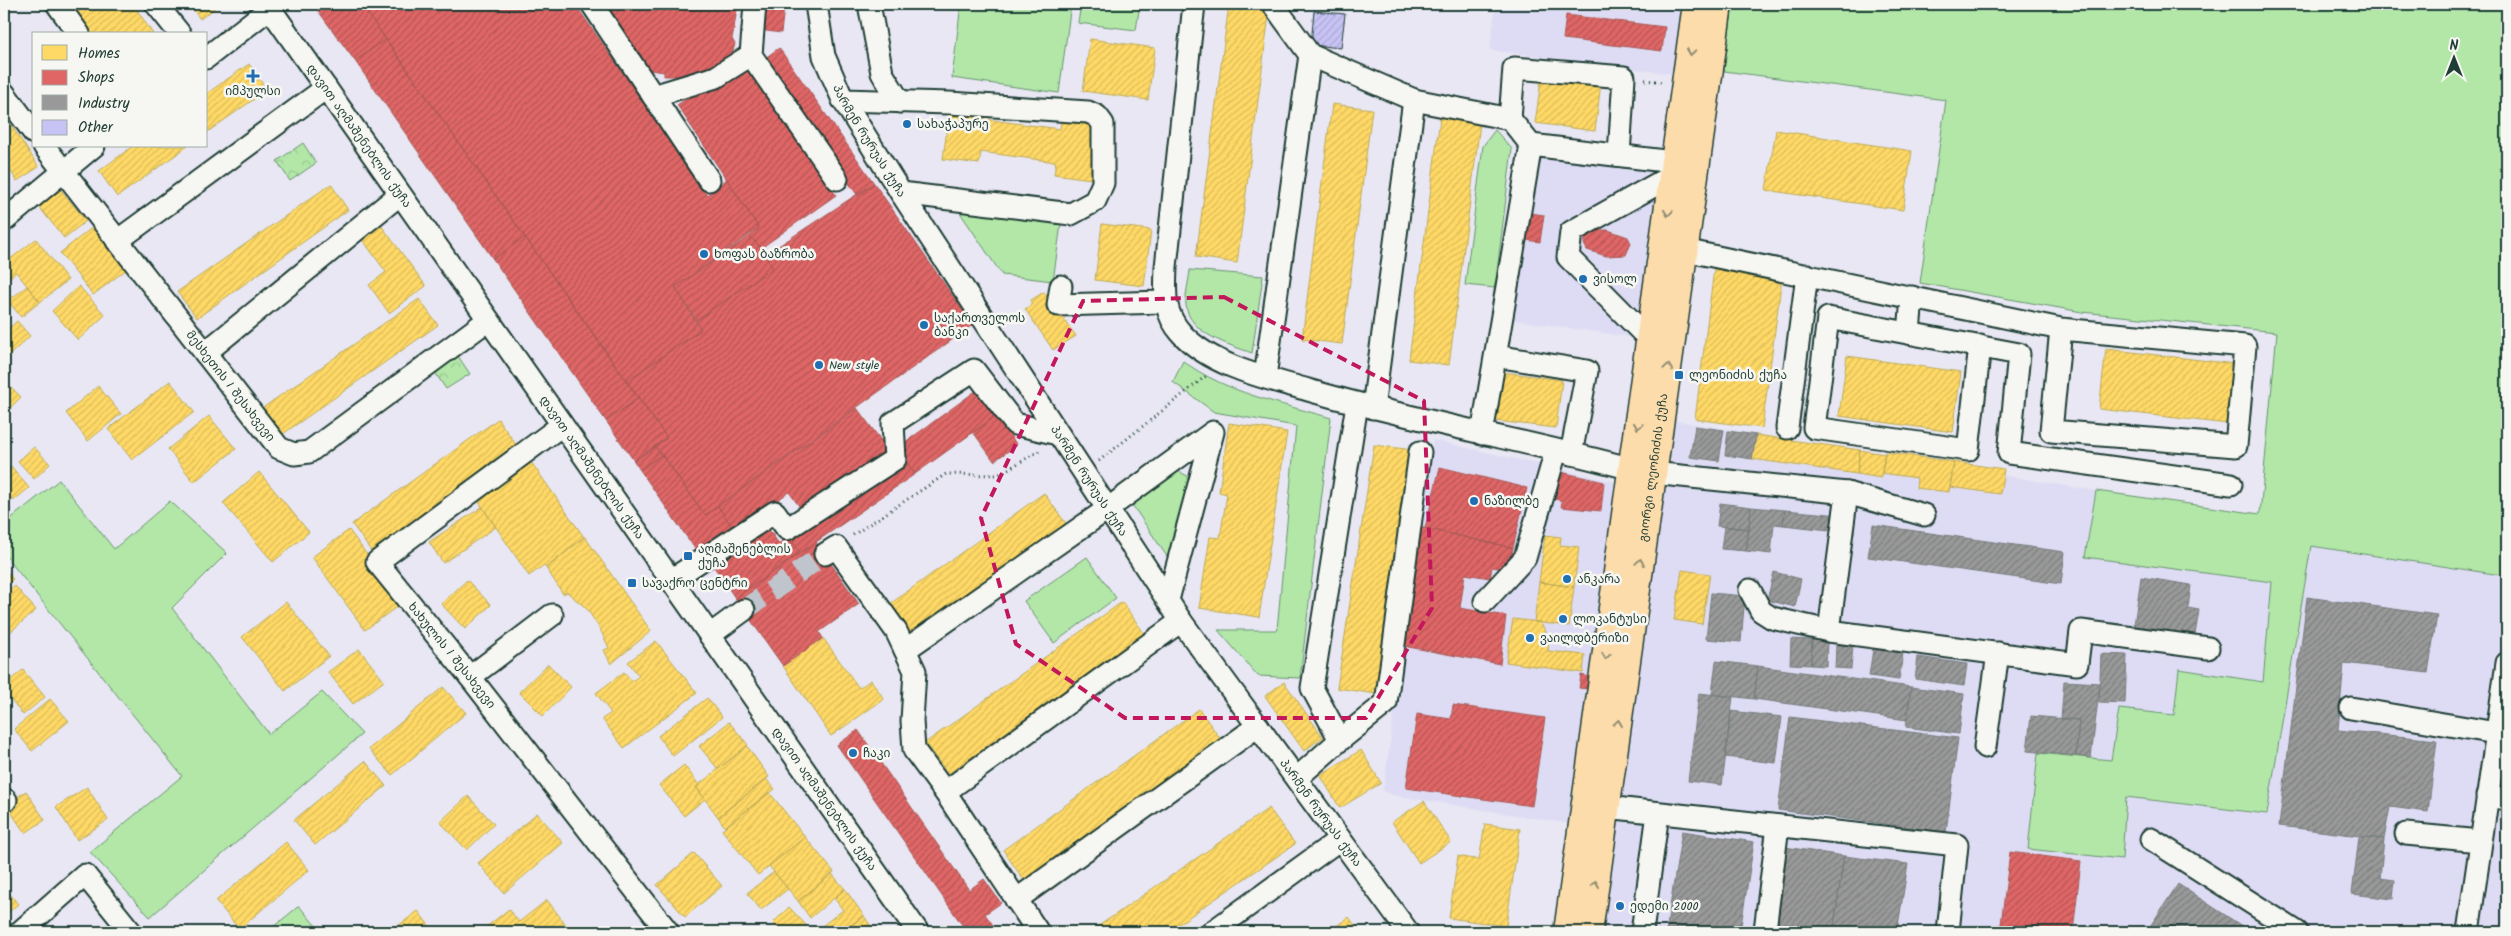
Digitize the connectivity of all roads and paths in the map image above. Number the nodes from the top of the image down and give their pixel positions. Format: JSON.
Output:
{"nodes":[{"id":1,"x":57,"y":4,"type":"edge"},
{"id":2,"x":156,"y":4,"type":"edge"},
{"id":3,"x":592,"y":4,"type":"edge"},
{"id":4,"x":754,"y":4,"type":"edge"},
{"id":5,"x":816,"y":4,"type":"edge"},
{"id":6,"x":869,"y":4,"type":"edge"},
{"id":7,"x":1194,"y":4,"type":"edge"},
{"id":8,"x":1697,"y":4,"type":"edge"},
{"id":9,"x":1718,"y":4,"type":"edge"},
{"id":10,"x":1280,"y":5,"type":"edge"},
{"id":11,"x":268,"y":6,"type":"edge"},
{"id":12,"x":78,"y":32,"type":"edge"},
{"id":13,"x":178,"y":32,"type":"edge"},
{"id":14,"x":751,"y":55,"type":"junction"},
{"id":15,"x":1310,"y":55,"type":"junction"},
{"id":16,"x":208,"y":56,"type":"edge"},
{"id":17,"x":1624,"y":78,"type":"junction"},
{"id":18,"x":1686,"y":84,"type":"junction"},
{"id":19,"x":326,"y":88,"type":"junction"},
{"id":20,"x":4,"y":93,"type":"edge"},
{"id":21,"x":653,"y":96,"type":"junction"},
{"id":22,"x":843,"y":100,"type":"junction"},
{"id":23,"x":1414,"y":100,"type":"junction"},
{"id":24,"x":900,"y":102,"type":"junction"},
{"id":25,"x":1510,"y":119,"type":"junction"},
{"id":26,"x":32,"y":130,"type":"edge"},
{"id":27,"x":1531,"y":144,"type":"junction"},
{"id":28,"x":45,"y":148,"type":"edge"},
{"id":29,"x":91,"y":148,"type":"edge"},
{"id":30,"x":1618,"y":155,"type":"junction"},
{"id":31,"x":1681,"y":167,"type":"junction"},
{"id":32,"x":62,"y":171,"type":"junction"},
{"id":33,"x":837,"y":179,"type":"dead end"},
{"id":34,"x":710,"y":180,"type":"dead end"},
{"id":35,"x":901,"y":193,"type":"junction"},
{"id":36,"x":399,"y":195,"type":"junction"},
{"id":37,"x":4,"y":221,"type":"edge"},
{"id":38,"x":117,"y":241,"type":"junction"},
{"id":39,"x":1684,"y":250,"type":"junction"},
{"id":40,"x":1807,"y":275,"type":"junction"},
{"id":41,"x":1061,"y":286,"type":"dead end"},
{"id":42,"x":1912,"y":297,"type":"junction"},
{"id":43,"x":1164,"y":302,"type":"junction"},
{"id":44,"x":488,"y":320,"type":"junction"},
{"id":45,"x":2061,"y":329,"type":"junction"},
{"id":46,"x":1908,"y":333,"type":"junction"},
{"id":47,"x":1650,"y":340,"type":"junction"},
{"id":48,"x":1980,"y":346,"type":"junction"},
{"id":49,"x":205,"y":353,"type":"junction"},
{"id":50,"x":1496,"y":356,"type":"junction"},
{"id":51,"x":1224,"y":362,"type":"junction"},
{"id":52,"x":1264,"y":377,"type":"junction"},
{"id":53,"x":1365,"y":406,"type":"junction"},
{"id":54,"x":562,"y":425,"type":"junction"},
{"id":55,"x":1787,"y":428,"type":"dead end"},
{"id":56,"x":1482,"y":434,"type":"junction"},
{"id":57,"x":1059,"y":436,"type":"junction"},
{"id":58,"x":1420,"y":452,"type":"dead end"},
{"id":59,"x":1563,"y":453,"type":"junction"},
{"id":60,"x":1642,"y":471,"type":"junction"},
{"id":61,"x":1083,"y":474,"type":"junction"},
{"id":62,"x":2230,"y":484,"type":"dead end"},
{"id":63,"x":1847,"y":493,"type":"junction"},
{"id":64,"x":1106,"y":510,"type":"junction"},
{"id":65,"x":1924,"y":515,"type":"dead end"},
{"id":66,"x":830,"y":550,"type":"joint"},
{"id":67,"x":671,"y":580,"type":"junction"},
{"id":68,"x":1750,"y":590,"type":"dead end"},
{"id":69,"x":1168,"y":600,"type":"junction"},
{"id":70,"x":1485,"y":601,"type":"dead end"},
{"id":71,"x":744,"y":610,"type":"tunnel mouth"},
{"id":72,"x":552,"y":615,"type":"dead end"},
{"id":73,"x":1181,"y":621,"type":"junction"},
{"id":74,"x":1830,"y":631,"type":"junction"},
{"id":75,"x":710,"y":635,"type":"junction"},
{"id":76,"x":1549,"y":637,"type":"dead end"},
{"id":77,"x":1607,"y":646,"type":"junction"},
{"id":78,"x":2208,"y":648,"type":"dead end"},
{"id":79,"x":905,"y":650,"type":"junction"},
{"id":80,"x":1998,"y":653,"type":"junction"},
{"id":81,"x":2507,"y":663,"type":"edge"},
{"id":82,"x":470,"y":677,"type":"junction"},
{"id":83,"x":2351,"y":708,"type":"dead end"},
{"id":84,"x":1258,"y":726,"type":"junction"},
{"id":85,"x":2496,"y":733,"type":"junction"},
{"id":86,"x":1340,"y":740,"type":"junction"},
{"id":87,"x":1984,"y":747,"type":"dead end"},
{"id":88,"x":1297,"y":778,"type":"junction"},
{"id":89,"x":945,"y":792,"type":"junction"},
{"id":90,"x":2497,"y":797,"type":"edge"},
{"id":91,"x":1606,"y":807,"type":"junction"},
{"id":92,"x":1658,"y":813,"type":"junction"},
{"id":93,"x":1778,"y":826,"type":"junction"},
{"id":94,"x":2406,"y":834,"type":"dead end"},
{"id":95,"x":1340,"y":838,"type":"junction"},
{"id":96,"x":2152,"y":839,"type":"dead end"},
{"id":97,"x":2480,"y":841,"type":"junction"},
{"id":98,"x":1016,"y":900,"type":"junction"},
{"id":99,"x":1765,"y":930,"type":"dead end"},
{"id":100,"x":20,"y":932,"type":"edge"},
{"id":101,"x":131,"y":932,"type":"edge"},
{"id":102,"x":668,"y":932,"type":"edge"},
{"id":103,"x":918,"y":932,"type":"edge"},
{"id":104,"x":1038,"y":932,"type":"edge"},
{"id":105,"x":1212,"y":932,"type":"edge"},
{"id":106,"x":1408,"y":932,"type":"edge"},
{"id":107,"x":1568,"y":932,"type":"edge"},
{"id":108,"x":1588,"y":932,"type":"edge"},
{"id":109,"x":1642,"y":932,"type":"edge"},
{"id":110,"x":1948,"y":932,"type":"edge"},
{"id":111,"x":2297,"y":932,"type":"edge"},
{"id":112,"x":2468,"y":932,"type":"edge"}],
"edges":[{"from":1,"to":12,"type":"street"},
{"from":2,"to":13,"type":"street"},
{"from":3,"to":21,"type":"street"},
{"from":4,"to":14,"type":"street"},
{"from":5,"to":22,"type":"street","name":"პარმენ რურუას ქუჩა"},
{"from":6,"to":24,"type":"street"},
{"from":7,"to":43,"type":"street"},
{"from":8,"to":18,"type":"main road","name":"გიორგი ლეონიძის ქუჩა","one_way":true},
{"from":9,"to":31,"type":"main road","name":"გიორგი ლეონიძის ქუჩა"},
{"from":10,"to":15,"type":"street"},
{"from":11,"to":16,"type":"street"},
{"from":11,"to":19,"type":"street","name":"დავით აღმაშენებლის ქუჩა"},
{"from":14,"to":21,"type":"street"},
{"from":14,"to":33,"type":"street"},
{"from":15,"to":23,"type":"street"},
{"from":15,"to":52,"type":"street"},
{"from":17,"to":18,"type":"path"},
{"from":17,"to":25,"type":"street"},
{"from":17,"to":30,"type":"street"},
{"from":18,"to":31,"type":"main road","name":"გიორგი ლეონიძის ქუჩა"},
{"from":19,"to":36,"type":"street","name":"დავით აღმაშენებლის ქუჩა"},
{"from":19,"to":38,"type":"street"},
{"from":20,"to":26,"type":"street"},
{"from":21,"to":34,"type":"street"},
{"from":22,"to":24,"type":"street"},
{"from":22,"to":35,"type":"street","name":"პარმენ რურუას ქუჩა"},
{"from":23,"to":25,"type":"street"},
{"from":23,"to":53,"type":"street"},
{"from":24,"to":35,"type":"street"},
{"from":25,"to":27,"type":"street"},
{"from":27,"to":30,"type":"street"},
{"from":27,"to":50,"type":"street"},
{"from":28,"to":32,"type":"street","name":"მესხეთის I შესახვევი"},
{"from":29,"to":32,"type":"street"},
{"from":30,"to":31,"type":"street"},
{"from":31,"to":39,"type":"main road","name":"გიორგი ლეონიძის ქუჩა"},
{"from":31,"to":47,"type":"main road","name":"გიორგი ლეონიძის ქუჩა","one_way":true},
{"from":31,"to":47,"type":"street"},
{"from":32,"to":37,"type":"street"},
{"from":32,"to":38,"type":"street","name":"მესხეთის I შესახვევი"},
{"from":35,"to":57,"type":"street","name":"პარმენ რურუას ქუჩა"},
{"from":36,"to":44,"type":"street","name":"დავით აღმაშენებლის ქუჩა"},
{"from":36,"to":49,"type":"street"},
{"from":38,"to":49,"type":"street","name":"მესხეთის I შესახვევი"},
{"from":39,"to":40,"type":"street"},
{"from":60,"to":39,"type":"main road","name":"გიორგი ლეონიძის ქუჩა","one_way":true},
{"from":40,"to":42,"type":"street"},
{"from":40,"to":55,"type":"street"},
{"from":41,"to":43,"type":"street"},
{"from":42,"to":45,"type":"street"},
{"from":42,"to":46,"type":"street"},
{"from":43,"to":51,"type":"street"},
{"from":44,"to":49,"type":"street","name":"მესხეთის I შესახვევი"},
{"from":44,"to":54,"type":"street","name":"დავით აღმაშენებლის ქუჩა"},
{"from":45,"to":45,"type":"street"},
{"from":46,"to":48,"type":"street"},
{"from":46,"to":48,"type":"street"},
{"from":47,"to":60,"type":"main road","name":"გიორგი ლეონიძის ქუჩა","one_way":true},
{"from":48,"to":62,"type":"street"},
{"from":50,"to":56,"type":"street"},
{"from":50,"to":59,"type":"street"},
{"from":51,"to":52,"type":"street"},
{"from":51,"to":61,"type":"path"},
{"from":52,"to":53,"type":"street"},
{"from":53,"to":56,"type":"street"},
{"from":53,"to":86,"type":"street"},
{"from":54,"to":67,"type":"street","name":"დავით აღმაშენებლის ქუჩა"},
{"from":54,"to":82,"type":"street","name":"ხახულის I შესახვევი"},
{"from":56,"to":59,"type":"street"},
{"from":57,"to":61,"type":"street","name":"პარმენ რურუას ქუჩა"},
{"from":57,"to":66,"type":"path"},
{"from":57,"to":67,"type":"street"},
{"from":58,"to":86,"type":"street"},
{"from":59,"to":60,"type":"street"},
{"from":59,"to":70,"type":"street"},
{"from":60,"to":63,"type":"street"},
{"from":60,"to":77,"type":"main road","name":"გიორგი ლეონიძის ქუჩა"},
{"from":91,"to":60,"type":"main road","name":"გიორგი ლეონიძის ქუჩა","one_way":true},
{"from":61,"to":64,"type":"street","name":"პარმენ რურუას ქუჩა"},
{"from":63,"to":65,"type":"street"},
{"from":63,"to":74,"type":"street"},
{"from":64,"to":69,"type":"street","name":"პარმენ რურუას ქუჩა"},
{"from":64,"to":69,"type":"street"},
{"from":64,"to":79,"type":"street"},
{"from":66,"to":79,"type":"street"},
{"from":67,"to":75,"type":"street","name":"დავით აღმაშენებლის ქუჩა"},
{"from":68,"to":74,"type":"street"},
{"from":69,"to":73,"type":"street","name":"პარმენ რურუას ქუჩა"},
{"from":71,"to":75,"type":"street"},
{"from":72,"to":82,"type":"street"},
{"from":73,"to":84,"type":"street","name":"პარმენ რურუას ქუჩა"},
{"from":73,"to":89,"type":"street"},
{"from":74,"to":80,"type":"street"},
{"from":75,"to":103,"type":"street","name":"დავით აღმაშენებლის ქუჩა"},
{"from":76,"to":77,"type":"path"},
{"from":77,"to":107,"type":"main road","name":"გიორგი ლეონიძის ქუჩა","one_way":true},
{"from":78,"to":80,"type":"street"},
{"from":79,"to":89,"type":"street"},
{"from":80,"to":87,"type":"street"},
{"from":81,"to":85,"type":"street"},
{"from":82,"to":102,"type":"street","name":"ხახულის I შესახვევი"},
{"from":83,"to":85,"type":"street"},
{"from":84,"to":88,"type":"street","name":"პარმენ რურუას ქუჩა"},
{"from":84,"to":98,"type":"street"},
{"from":85,"to":90,"type":"street"},
{"from":86,"to":88,"type":"street"},
{"from":88,"to":95,"type":"street","name":"პარმენ რურუას ქუჩა"},
{"from":89,"to":98,"type":"street"},
{"from":90,"to":97,"type":"street"},
{"from":91,"to":92,"type":"street"},
{"from":108,"to":91,"type":"main road","name":"გიორგი ლეონიძის ქუჩა","one_way":true},
{"from":92,"to":93,"type":"street"},
{"from":92,"to":109,"type":"street"},
{"from":93,"to":99,"type":"street"},
{"from":93,"to":110,"type":"street"},
{"from":94,"to":97,"type":"street"},
{"from":95,"to":105,"type":"street"},
{"from":95,"to":106,"type":"street","name":"პარმენ რურუას ქუჩა"},
{"from":96,"to":111,"type":"street"},
{"from":97,"to":112,"type":"street"},
{"from":98,"to":104,"type":"street"},
{"from":100,"to":101,"type":"street"}]}
